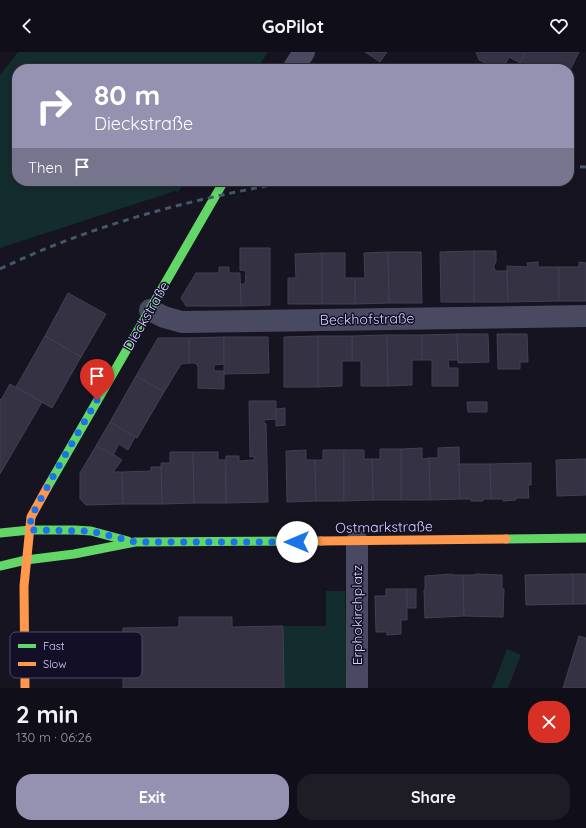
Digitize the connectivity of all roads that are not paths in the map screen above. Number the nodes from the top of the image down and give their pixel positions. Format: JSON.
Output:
{"nodes":[{"id":1,"x":304,"y":52,"type":"edge"},
{"id":2,"x":296,"y":64,"type":"edge"},
{"id":3,"x":221,"y":186,"type":"edge"},
{"id":4,"x":150,"y":310,"type":"junction"},
{"id":5,"x":586,"y":316,"type":"edge"},
{"id":6,"x":30,"y":530,"type":"junction"},
{"id":7,"x":0,"y":533,"type":"edge"},
{"id":8,"x":586,"y":538,"type":"edge"},
{"id":9,"x":135,"y":542,"type":"junction"},
{"id":10,"x":357,"y":542,"type":"junction"},
{"id":11,"x":26,"y":560,"type":"junction"},
{"id":12,"x":0,"y":566,"type":"edge"},
{"id":13,"x":24,"y":632,"type":"edge"},
{"id":14,"x":25,"y":678,"type":"edge"},
{"id":15,"x":25,"y":688,"type":"edge"},
{"id":16,"x":357,"y":688,"type":"edge"}],
"edges":[{"from":1,"to":2,"type":"street"},
{"from":3,"to":4,"type":"street","name":"Dieckstraße"},
{"from":4,"to":5,"type":"street","name":"Beckhofstraße"},
{"from":4,"to":6,"type":"street","name":"Dieckstraße"},
{"from":6,"to":7,"type":"street","name":"Ostmarkstraße"},
{"from":6,"to":9,"type":"street","name":"Ostmarkstraße"},
{"from":6,"to":11,"type":"street","name":"Dieckstraße"},
{"from":8,"to":10,"type":"street","name":"Ostmarkstraße"},
{"from":9,"to":10,"type":"street","name":"Ostmarkstraße"},
{"from":9,"to":11,"type":"street","name":"Ostmarkstraße"},
{"from":10,"to":16,"type":"street","name":"Erphokirchplatz"},
{"from":11,"to":12,"type":"street","name":"Ostmarkstraße"},
{"from":11,"to":13,"type":"street","name":"Dieckstraße"},
{"from":14,"to":15,"type":"street","name":"Dieckstraße"}]}
